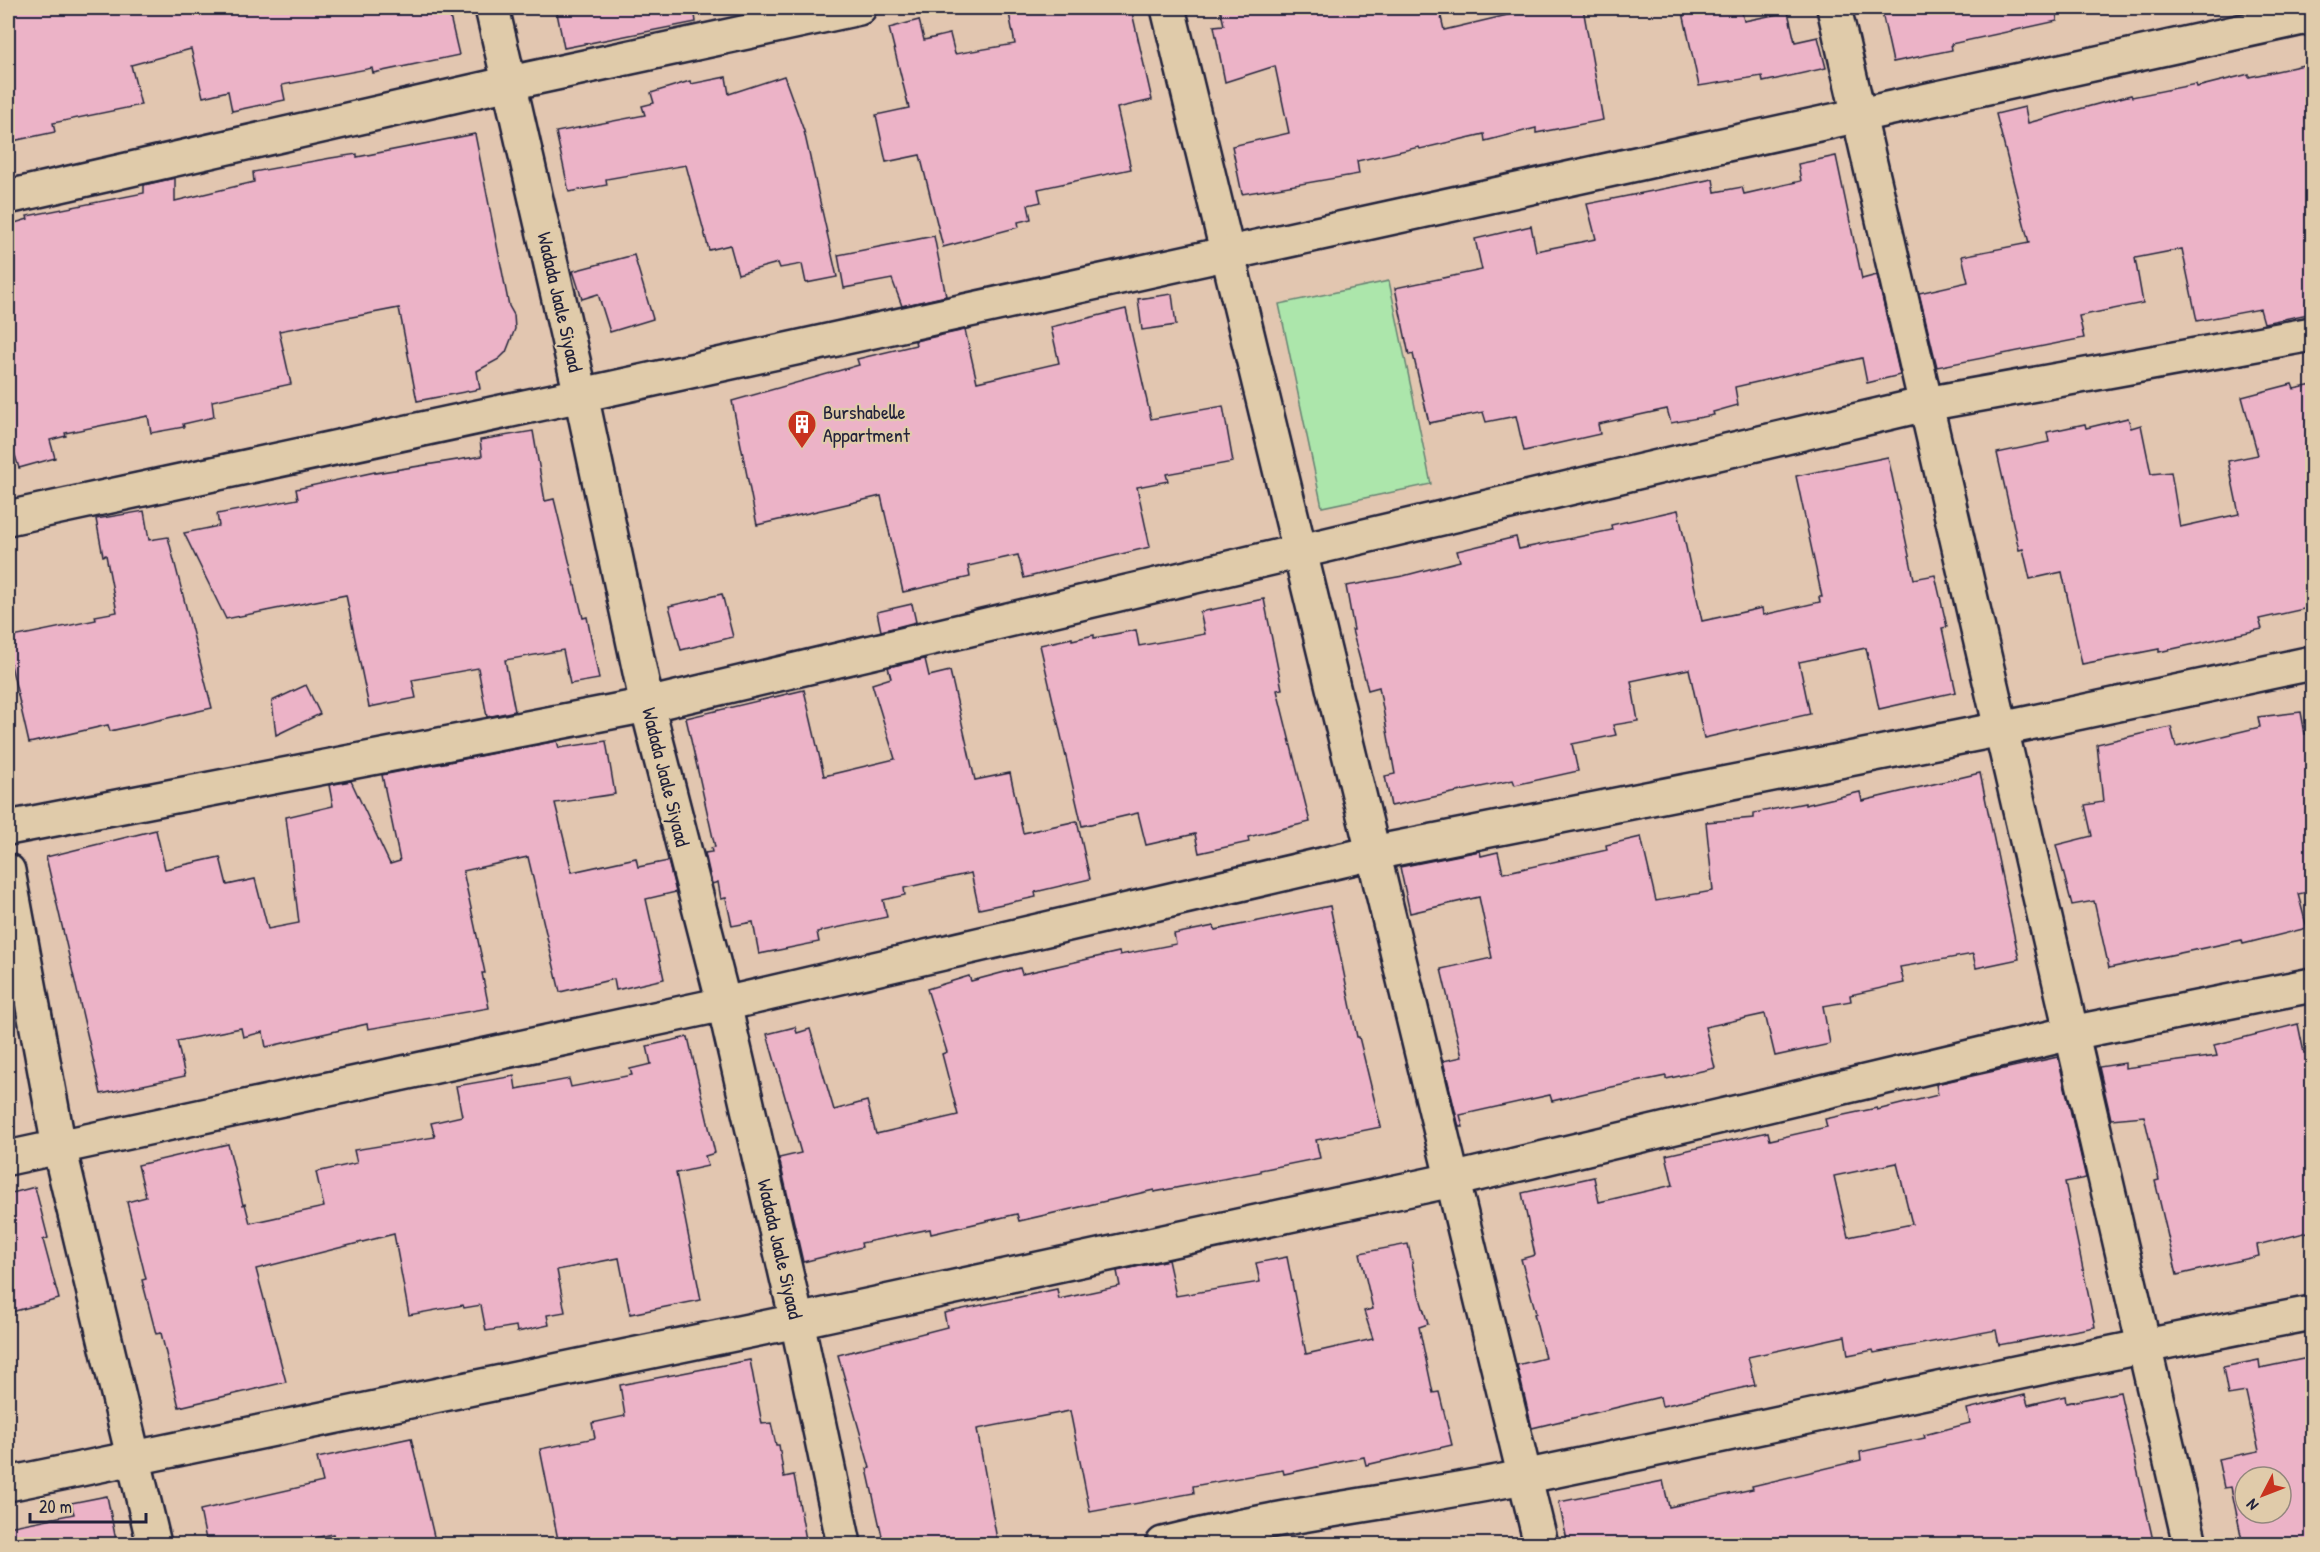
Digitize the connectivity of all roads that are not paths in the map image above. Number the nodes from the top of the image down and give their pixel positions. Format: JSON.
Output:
{"nodes":[{"id":1,"x":492,"y":8,"type":"edge"},
{"id":2,"x":859,"y":8,"type":"edge"},
{"id":3,"x":1168,"y":8,"type":"edge"},
{"id":4,"x":1834,"y":8,"type":"edge"},
{"id":5,"x":2313,"y":16,"type":"edge"},
{"id":6,"x":510,"y":82,"type":"junction"},
{"id":7,"x":1859,"y":116,"type":"junction"},
{"id":8,"x":8,"y":197,"type":"edge"},
{"id":9,"x":1227,"y":254,"type":"junction"},
{"id":10,"x":2313,"y":334,"type":"edge"},
{"id":11,"x":581,"y":394,"type":"junction"},
{"id":12,"x":1926,"y":404,"type":"junction"},
{"id":13,"x":8,"y":518,"type":"edge"},
{"id":14,"x":1299,"y":550,"type":"junction"},
{"id":15,"x":2313,"y":663,"type":"edge"},
{"id":16,"x":647,"y":705,"type":"junction"},
{"id":17,"x":2001,"y":729,"type":"junction"},
{"id":18,"x":8,"y":828,"type":"edge"},
{"id":19,"x":1373,"y":853,"type":"junction"},
{"id":20,"x":8,"y":871,"type":"edge"},
{"id":21,"x":2313,"y":985,"type":"edge"},
{"id":22,"x":724,"y":1004,"type":"junction"},
{"id":23,"x":2072,"y":1033,"type":"junction"},
{"id":24,"x":59,"y":1147,"type":"junction"},
{"id":25,"x":8,"y":1158,"type":"edge"},
{"id":26,"x":1452,"y":1180,"type":"junction"},
{"id":27,"x":2313,"y":1313,"type":"edge"},
{"id":28,"x":797,"y":1321,"type":"junction"},
{"id":29,"x":2144,"y":1345,"type":"junction"},
{"id":30,"x":134,"y":1458,"type":"junction"},
{"id":31,"x":1524,"y":1477,"type":"junction"},
{"id":32,"x":8,"y":1484,"type":"edge"},
{"id":33,"x":154,"y":1545,"type":"edge"},
{"id":34,"x":844,"y":1545,"type":"edge"},
{"id":35,"x":1163,"y":1545,"type":"edge"},
{"id":36,"x":1541,"y":1545,"type":"edge"},
{"id":37,"x":2190,"y":1545,"type":"edge"}],
"edges":[{"from":1,"to":6,"type":"street","name":"Wadada Jaale Siyaad"},
{"from":2,"to":6,"type":"street"},
{"from":3,"to":9,"type":"street"},
{"from":4,"to":7,"type":"street"},
{"from":5,"to":7,"type":"street"},
{"from":6,"to":8,"type":"street"},
{"from":6,"to":11,"type":"street","name":"Wadada Jaale Siyaad"},
{"from":7,"to":9,"type":"street"},
{"from":7,"to":12,"type":"street"},
{"from":9,"to":11,"type":"street"},
{"from":9,"to":14,"type":"street"},
{"from":10,"to":12,"type":"street"},
{"from":11,"to":13,"type":"street"},
{"from":11,"to":16,"type":"street","name":"Wadada Jaale Siyaad"},
{"from":12,"to":14,"type":"street"},
{"from":12,"to":17,"type":"street"},
{"from":14,"to":16,"type":"street"},
{"from":14,"to":19,"type":"street"},
{"from":15,"to":17,"type":"street"},
{"from":16,"to":18,"type":"street"},
{"from":16,"to":22,"type":"street","name":"Wadada Jaale Siyaad"},
{"from":17,"to":19,"type":"street"},
{"from":17,"to":23,"type":"street"},
{"from":19,"to":22,"type":"street"},
{"from":19,"to":26,"type":"street"},
{"from":20,"to":24,"type":"street"},
{"from":21,"to":23,"type":"street"},
{"from":22,"to":24,"type":"street"},
{"from":22,"to":28,"type":"street","name":"Wadada Jaale Siyaad"},
{"from":23,"to":26,"type":"street"},
{"from":23,"to":29,"type":"street"},
{"from":24,"to":25,"type":"street"},
{"from":24,"to":30,"type":"street"},
{"from":26,"to":28,"type":"street"},
{"from":26,"to":31,"type":"street"},
{"from":27,"to":29,"type":"street"},
{"from":28,"to":30,"type":"street"},
{"from":28,"to":34,"type":"street","name":"Wadada Jaale Siyaad"},
{"from":29,"to":31,"type":"street"},
{"from":29,"to":37,"type":"street"},
{"from":30,"to":32,"type":"street"},
{"from":30,"to":33,"type":"street"},
{"from":31,"to":35,"type":"street"},
{"from":31,"to":36,"type":"street"}]}
